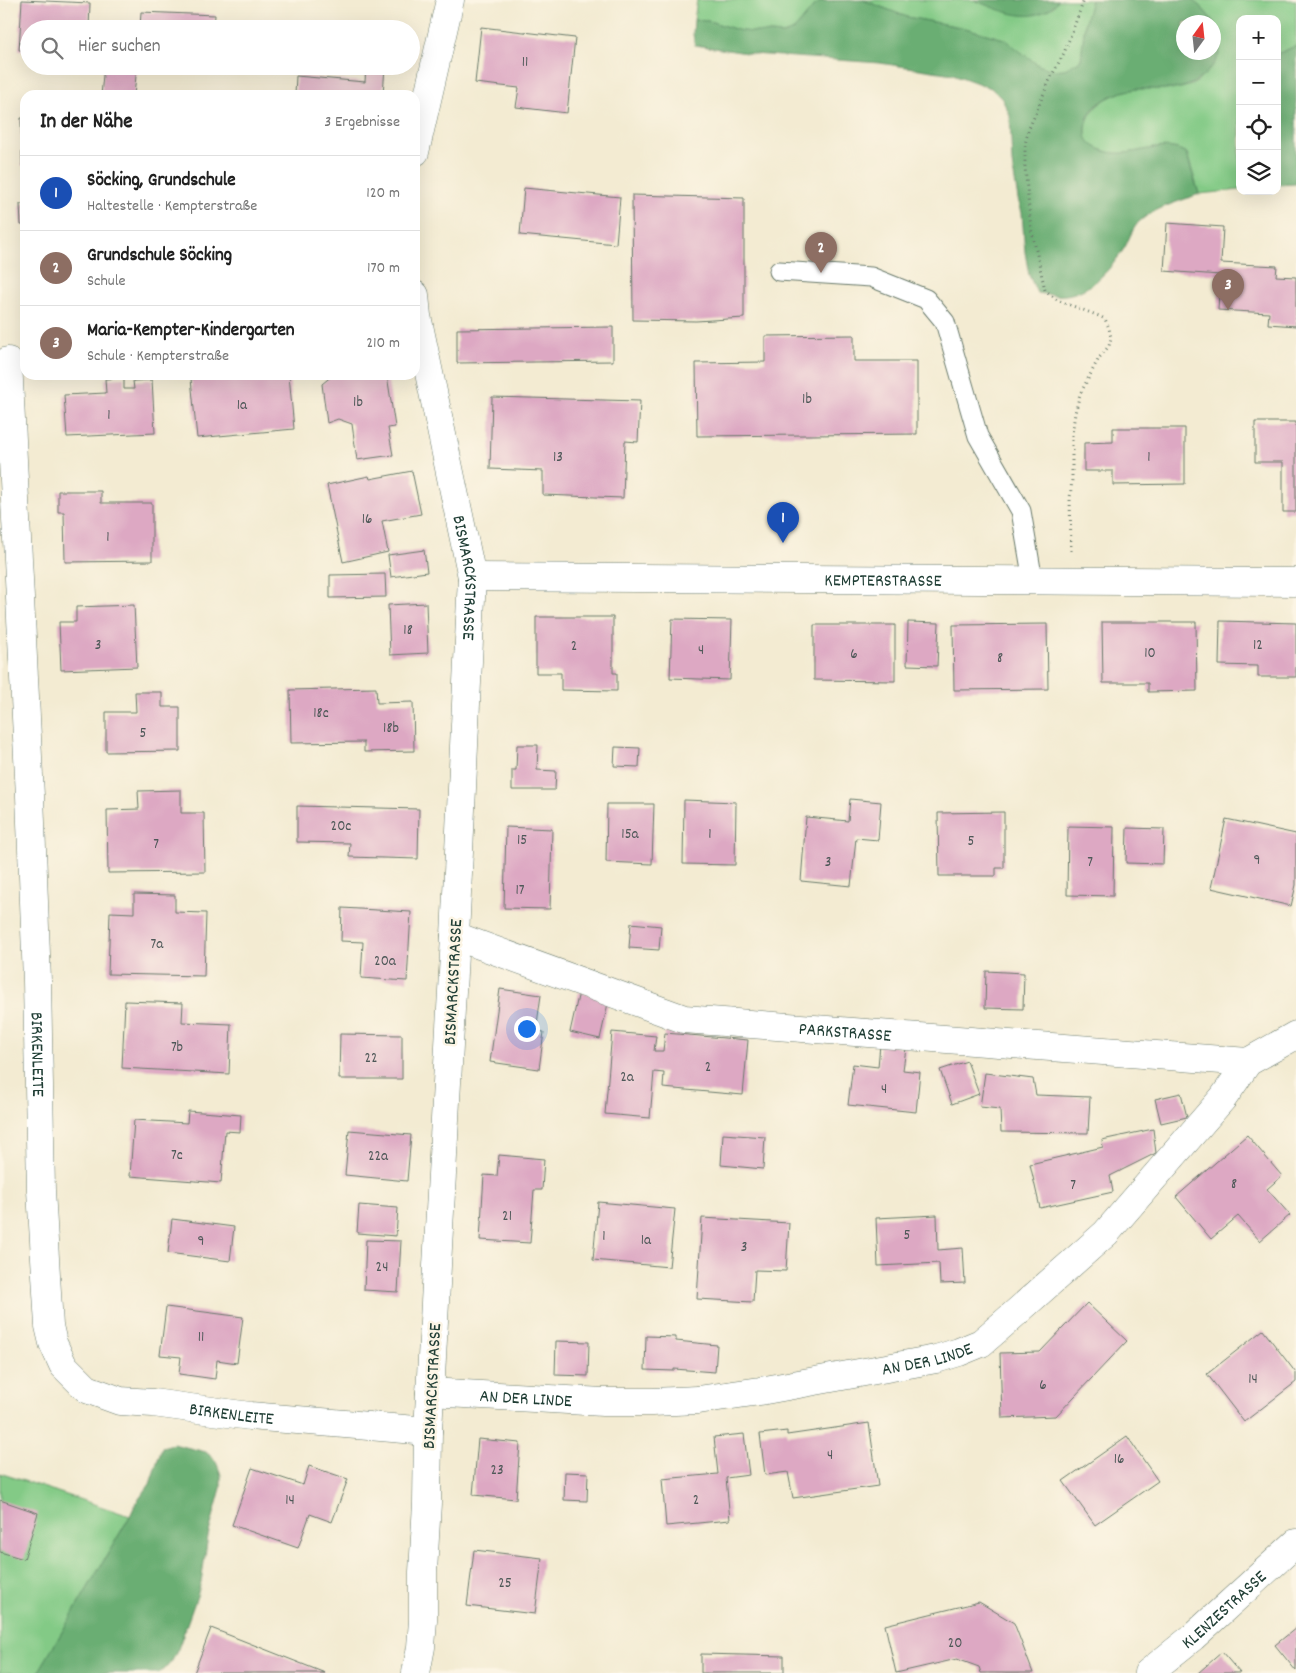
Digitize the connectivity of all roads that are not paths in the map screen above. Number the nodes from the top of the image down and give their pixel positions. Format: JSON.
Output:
{"nodes":[{"id":1,"x":450,"y":0,"type":"edge"},
{"id":2,"x":420,"y":130,"type":"edge"},
{"id":3,"x":779,"y":271,"type":"dead end"},
{"id":4,"x":420,"y":328,"type":"edge"},
{"id":5,"x":11,"y":361,"type":"edge"},
{"id":6,"x":472,"y":577,"type":"junction"},
{"id":7,"x":1033,"y":581,"type":"junction"},
{"id":8,"x":1296,"y":582,"type":"edge"},
{"id":9,"x":455,"y":936,"type":"junction"},
{"id":10,"x":1296,"y":1035,"type":"edge"},
{"id":11,"x":1248,"y":1062,"type":"junction"},
{"id":12,"x":430,"y":1392,"type":"junction"},
{"id":13,"x":428,"y":1431,"type":"junction"},
{"id":14,"x":1296,"y":1543,"type":"edge"},
{"id":15,"x":416,"y":1673,"type":"edge"},
{"id":16,"x":1148,"y":1673,"type":"edge"}],
"edges":[{"from":1,"to":2,"type":"street"},
{"from":3,"to":7,"type":"lane"},
{"from":4,"to":6,"type":"street","name":"BISMARCKSTRASSE"},
{"from":5,"to":13,"type":"street","name":"BIRKENLEITE"},
{"from":6,"to":7,"type":"street","name":"KEMPTERSTRASSE"},
{"from":6,"to":9,"type":"street","name":"BISMARCKSTRASSE"},
{"from":7,"to":8,"type":"street","name":"KEMPTERSTRASSE"},
{"from":9,"to":11,"type":"street","name":"PARKSTRASSE"},
{"from":9,"to":12,"type":"street","name":"BISMARCKSTRASSE"},
{"from":10,"to":11,"type":"street","name":"AN DER LINDE"},
{"from":11,"to":12,"type":"street","name":"AN DER LINDE"},
{"from":12,"to":13,"type":"street","name":"BISMARCKSTRASSE"},
{"from":13,"to":15,"type":"street","name":"BISMARCKSTRASSE"},
{"from":14,"to":16,"type":"street","name":"KLENZESTRASSE"}]}
